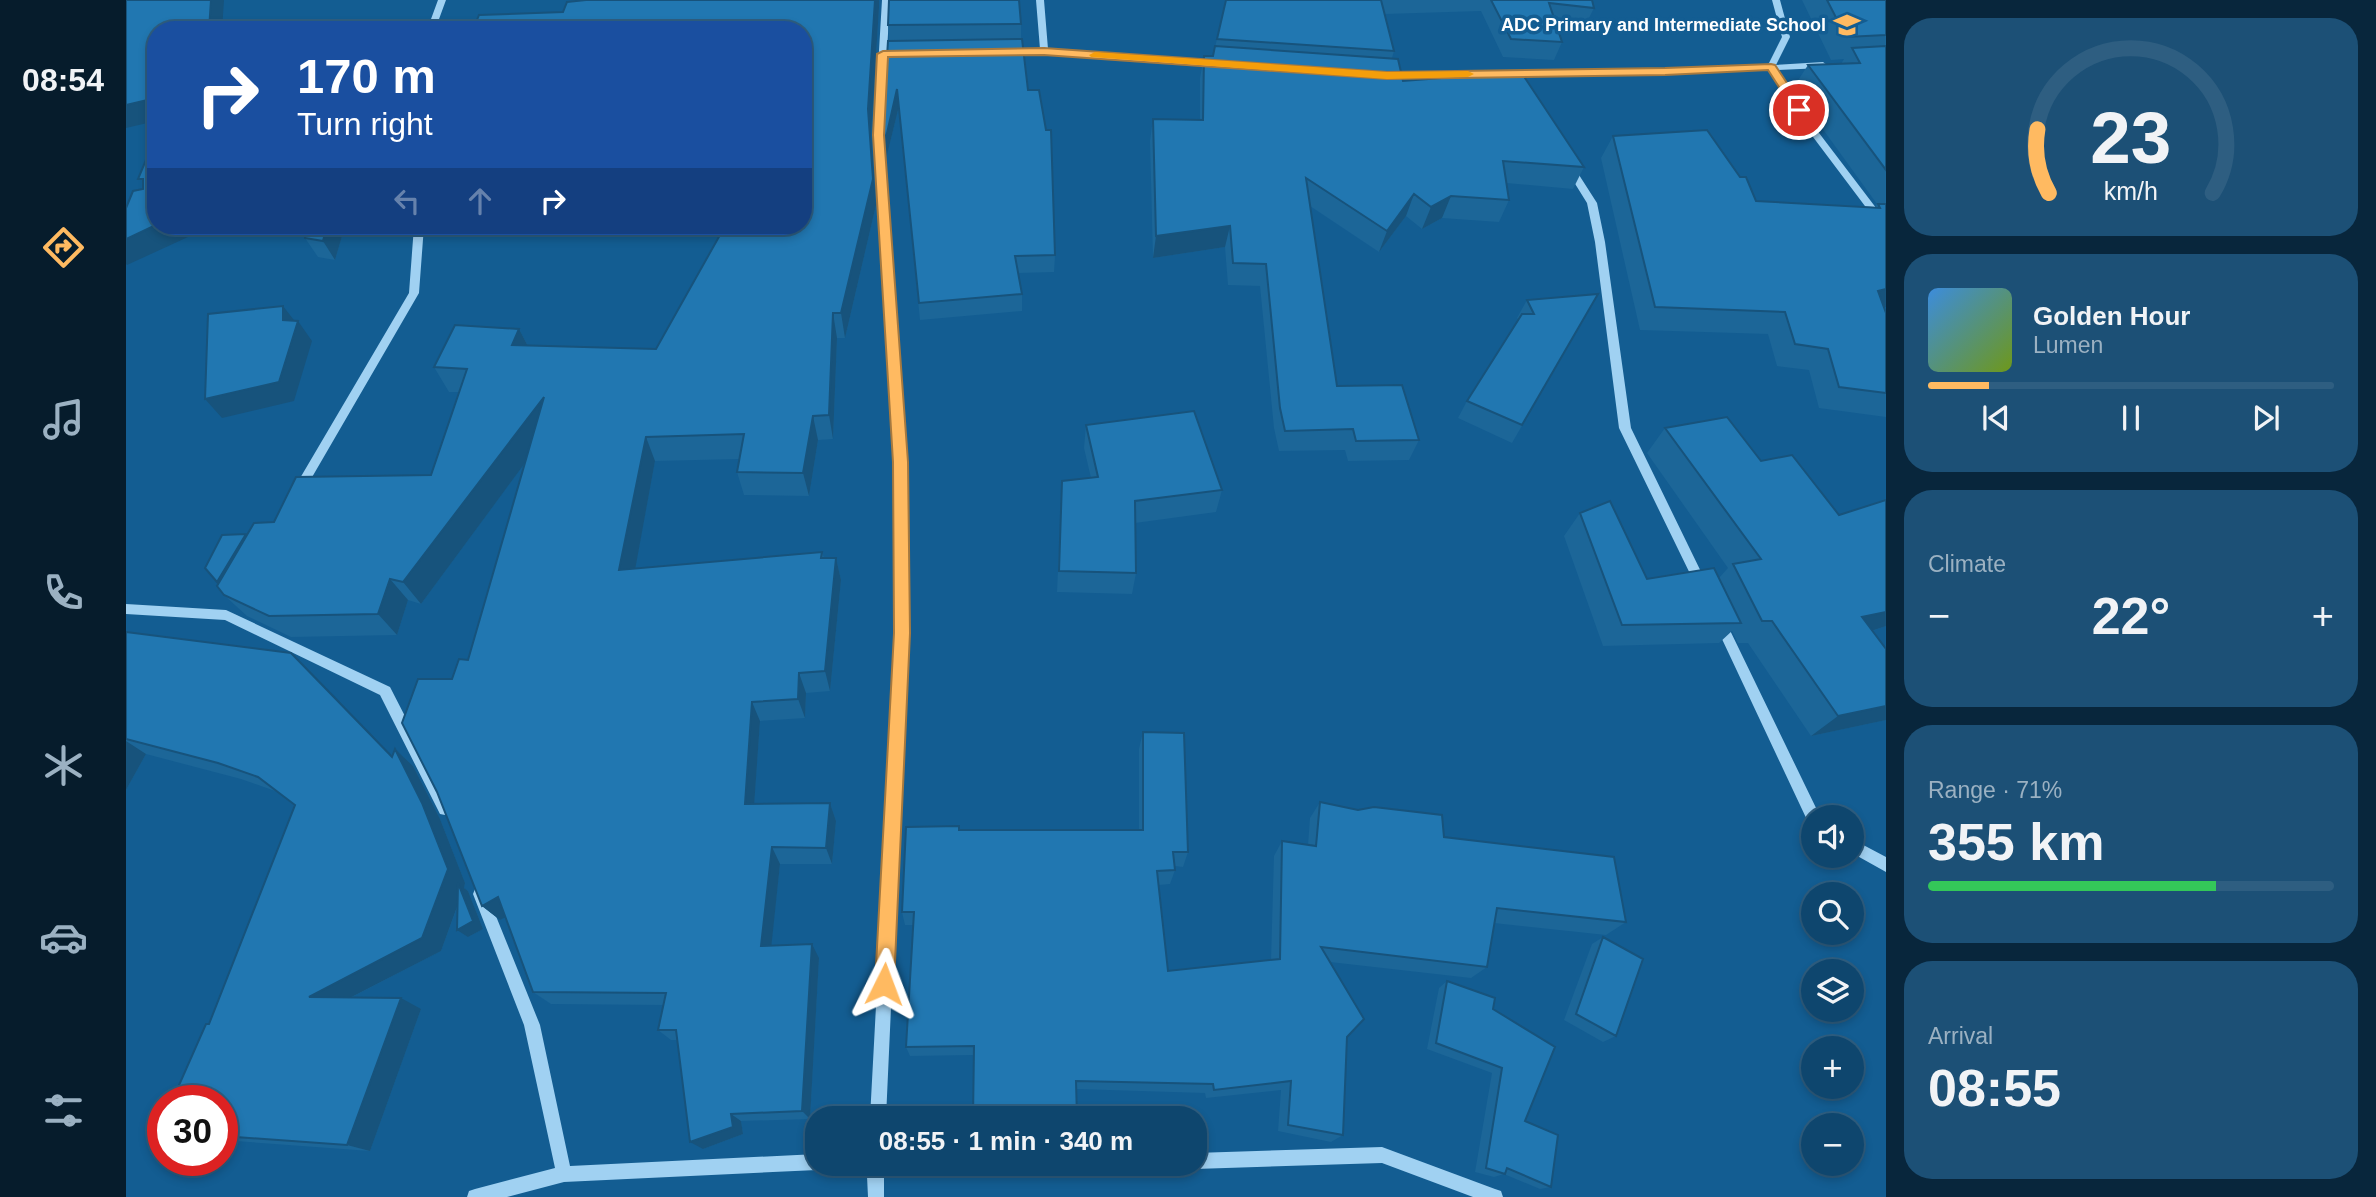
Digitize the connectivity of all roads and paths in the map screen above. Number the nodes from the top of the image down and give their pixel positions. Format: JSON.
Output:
{"nodes":[{"id":1,"x":442,"y":0,"type":"edge"},
{"id":2,"x":1040,"y":0,"type":"edge"},
{"id":3,"x":1776,"y":0,"type":"edge"},
{"id":4,"x":886,"y":1,"type":"edge"},
{"id":5,"x":872,"y":2,"type":"edge"},
{"id":6,"x":434,"y":21,"type":"edge"},
{"id":7,"x":1044,"y":51,"type":"junction"},
{"id":8,"x":1004,"y":52,"type":"edge"},
{"id":9,"x":883,"y":54,"type":"junction"},
{"id":10,"x":896,"y":54,"type":"edge"},
{"id":11,"x":1222,"y":64,"type":"edge"},
{"id":12,"x":1827,"y":65,"type":"edge"},
{"id":13,"x":1771,"y":67,"type":"junction"},
{"id":14,"x":1373,"y":74,"type":"edge"},
{"id":15,"x":1513,"y":74,"type":"junction"},
{"id":16,"x":1520,"y":85,"type":"edge"},
{"id":17,"x":1563,"y":156,"type":"edge"},
{"id":18,"x":1886,"y":229,"type":"edge"},
{"id":19,"x":418,"y":235,"type":"edge"},
{"id":20,"x":296,"y":495,"type":"edge"},
{"id":21,"x":1706,"y":593,"type":"edge"},
{"id":22,"x":1712,"y":605,"type":"edge"},
{"id":23,"x":126,"y":610,"type":"edge"},
{"id":24,"x":1807,"y":805,"type":"edge"},
{"id":25,"x":453,"y":828,"type":"edge"},
{"id":26,"x":1864,"y":853,"type":"edge"},
{"id":27,"x":1886,"y":865,"type":"edge"},
{"id":28,"x":473,"y":877,"type":"edge"},
{"id":29,"x":879,"y":1106,"type":"edge"},
{"id":30,"x":1207,"y":1161,"type":"edge"},
{"id":31,"x":805,"y":1163,"type":"edge"},
{"id":32,"x":564,"y":1174,"type":"junction"},
{"id":33,"x":875,"y":1176,"type":"edge"},
{"id":34,"x":475,"y":1197,"type":"edge"},
{"id":35,"x":876,"y":1197,"type":"edge"},
{"id":36,"x":1495,"y":1197,"type":"edge"}],
"edges":[{"from":1,"to":6,"type":"street"},
{"from":2,"to":7,"type":"street"},
{"from":3,"to":13,"type":"street"},
{"from":4,"to":5,"type":"street"},
{"from":4,"to":9,"type":"street"},
{"from":7,"to":8,"type":"street"},
{"from":7,"to":11,"type":"street"},
{"from":9,"to":10,"type":"street"},
{"from":9,"to":29,"type":"street"},
{"from":12,"to":13,"type":"street"},
{"from":13,"to":15,"type":"street"},
{"from":13,"to":18,"type":"street"},
{"from":14,"to":15,"type":"street"},
{"from":15,"to":16,"type":"street"},
{"from":17,"to":21,"type":"street"},
{"from":19,"to":20,"type":"street"},
{"from":22,"to":24,"type":"street"},
{"from":23,"to":25,"type":"street"},
{"from":26,"to":27,"type":"street"},
{"from":28,"to":32,"type":"street"},
{"from":30,"to":36,"type":"street"},
{"from":31,"to":32,"type":"street"},
{"from":32,"to":34,"type":"street"},
{"from":33,"to":35,"type":"street"}]}
